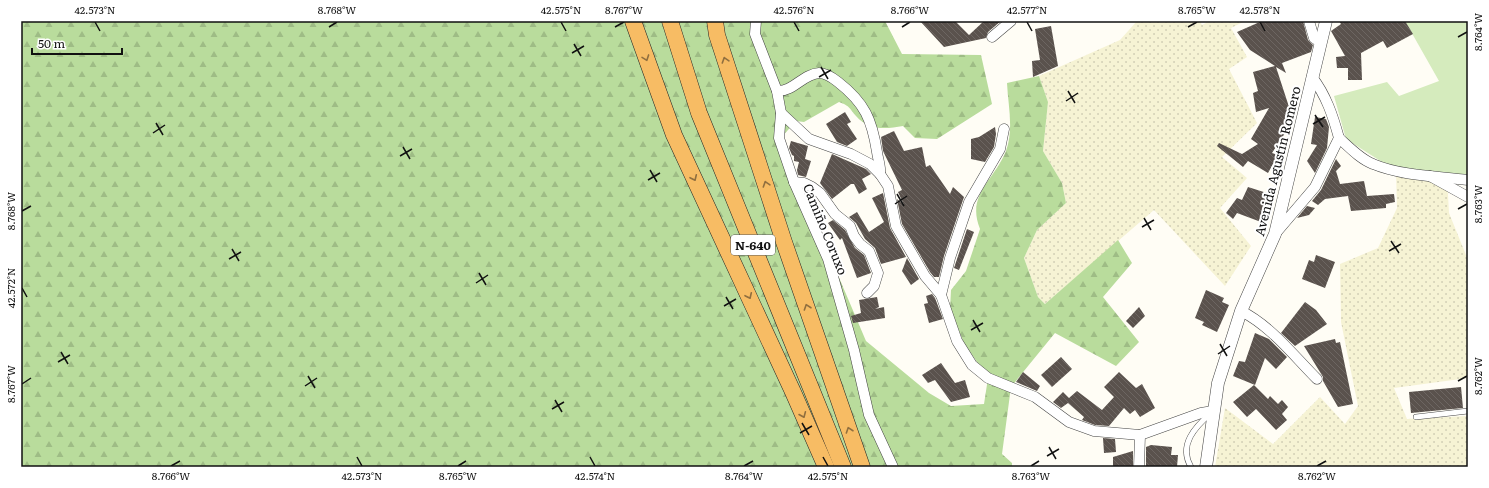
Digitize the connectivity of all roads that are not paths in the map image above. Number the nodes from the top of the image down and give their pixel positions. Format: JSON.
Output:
{"nodes":[{"id":1,"x":633,"y":21,"type":"edge"},
{"id":2,"x":670,"y":21,"type":"edge"},
{"id":3,"x":715,"y":21,"type":"edge"},
{"id":4,"x":756,"y":21,"type":"edge"},
{"id":5,"x":1011,"y":21,"type":"edge"},
{"id":6,"x":1309,"y":21,"type":"edge"},
{"id":7,"x":1326,"y":21,"type":"edge"},
{"id":8,"x":992,"y":37,"type":"dead end"},
{"id":9,"x":1320,"y":42,"type":"junction"},
{"id":10,"x":1312,"y":77,"type":"junction"},
{"id":11,"x":777,"y":91,"type":"junction"},
{"id":12,"x":782,"y":113,"type":"junction"},
{"id":13,"x":1004,"y":129,"type":"dead end"},
{"id":14,"x":1339,"y":138,"type":"junction"},
{"id":15,"x":880,"y":174,"type":"junction"},
{"id":16,"x":1428,"y":175,"type":"junction"},
{"id":17,"x":1468,"y":180,"type":"edge"},
{"id":18,"x":794,"y":182,"type":"junction"},
{"id":19,"x":1468,"y":197,"type":"edge"},
{"id":20,"x":1275,"y":234,"type":"junction"},
{"id":21,"x":868,"y":293,"type":"dead end"},
{"id":22,"x":941,"y":296,"type":"junction"},
{"id":23,"x":1241,"y":311,"type":"junction"},
{"id":24,"x":1316,"y":379,"type":"dead end"},
{"id":25,"x":1214,"y":411,"type":"junction"},
{"id":26,"x":1468,"y":411,"type":"edge"},
{"id":27,"x":1416,"y":416,"type":"dead end"},
{"id":28,"x":1140,"y":435,"type":"junction"},
{"id":29,"x":826,"y":467,"type":"edge"},
{"id":30,"x":843,"y":467,"type":"edge"},
{"id":31,"x":862,"y":467,"type":"edge"},
{"id":32,"x":893,"y":467,"type":"edge"},
{"id":33,"x":1139,"y":467,"type":"edge"},
{"id":34,"x":1191,"y":467,"type":"edge"},
{"id":35,"x":1200,"y":467,"type":"edge"},
{"id":36,"x":1206,"y":467,"type":"edge"}],
"edges":[{"from":1,"to":29,"type":"highway","one_way":true},
{"from":2,"to":30,"type":"highway","number":"N-640"},
{"from":31,"to":3,"type":"highway","one_way":true},
{"from":4,"to":11,"type":"street","name":"Camiño Coruxo"},
{"from":5,"to":8,"type":"street"},
{"from":6,"to":9,"type":"street"},
{"from":7,"to":9,"type":"street","name":"Avenida Agustín Romero"},
{"from":9,"to":10,"type":"street","name":"Avenida Agustín Romero"},
{"from":10,"to":14,"type":"street"},
{"from":10,"to":20,"type":"street","name":"Avenida Agustín Romero"},
{"from":11,"to":12,"type":"street","name":"Camiño Coruxo"},
{"from":11,"to":15,"type":"street"},
{"from":12,"to":15,"type":"street"},
{"from":12,"to":18,"type":"street","name":"Camiño Coruxo"},
{"from":13,"to":22,"type":"street"},
{"from":14,"to":16,"type":"street"},
{"from":14,"to":20,"type":"street"},
{"from":15,"to":22,"type":"street"},
{"from":16,"to":17,"type":"street"},
{"from":16,"to":19,"type":"street"},
{"from":18,"to":21,"type":"street"},
{"from":18,"to":32,"type":"street","name":"Camiño Coruxo"},
{"from":20,"to":23,"type":"street","name":"Avenida Agustín Romero"},
{"from":22,"to":28,"type":"street"},
{"from":23,"to":24,"type":"street"},
{"from":23,"to":25,"type":"street","name":"Avenida Agustín Romero"},
{"from":25,"to":28,"type":"street"},
{"from":25,"to":34,"type":"lane"},
{"from":25,"to":36,"type":"street","name":"Avenida Agustín Romero"},
{"from":26,"to":27,"type":"lane"},
{"from":28,"to":33,"type":"street"},
{"from":35,"to":36,"type":"lane"}]}
